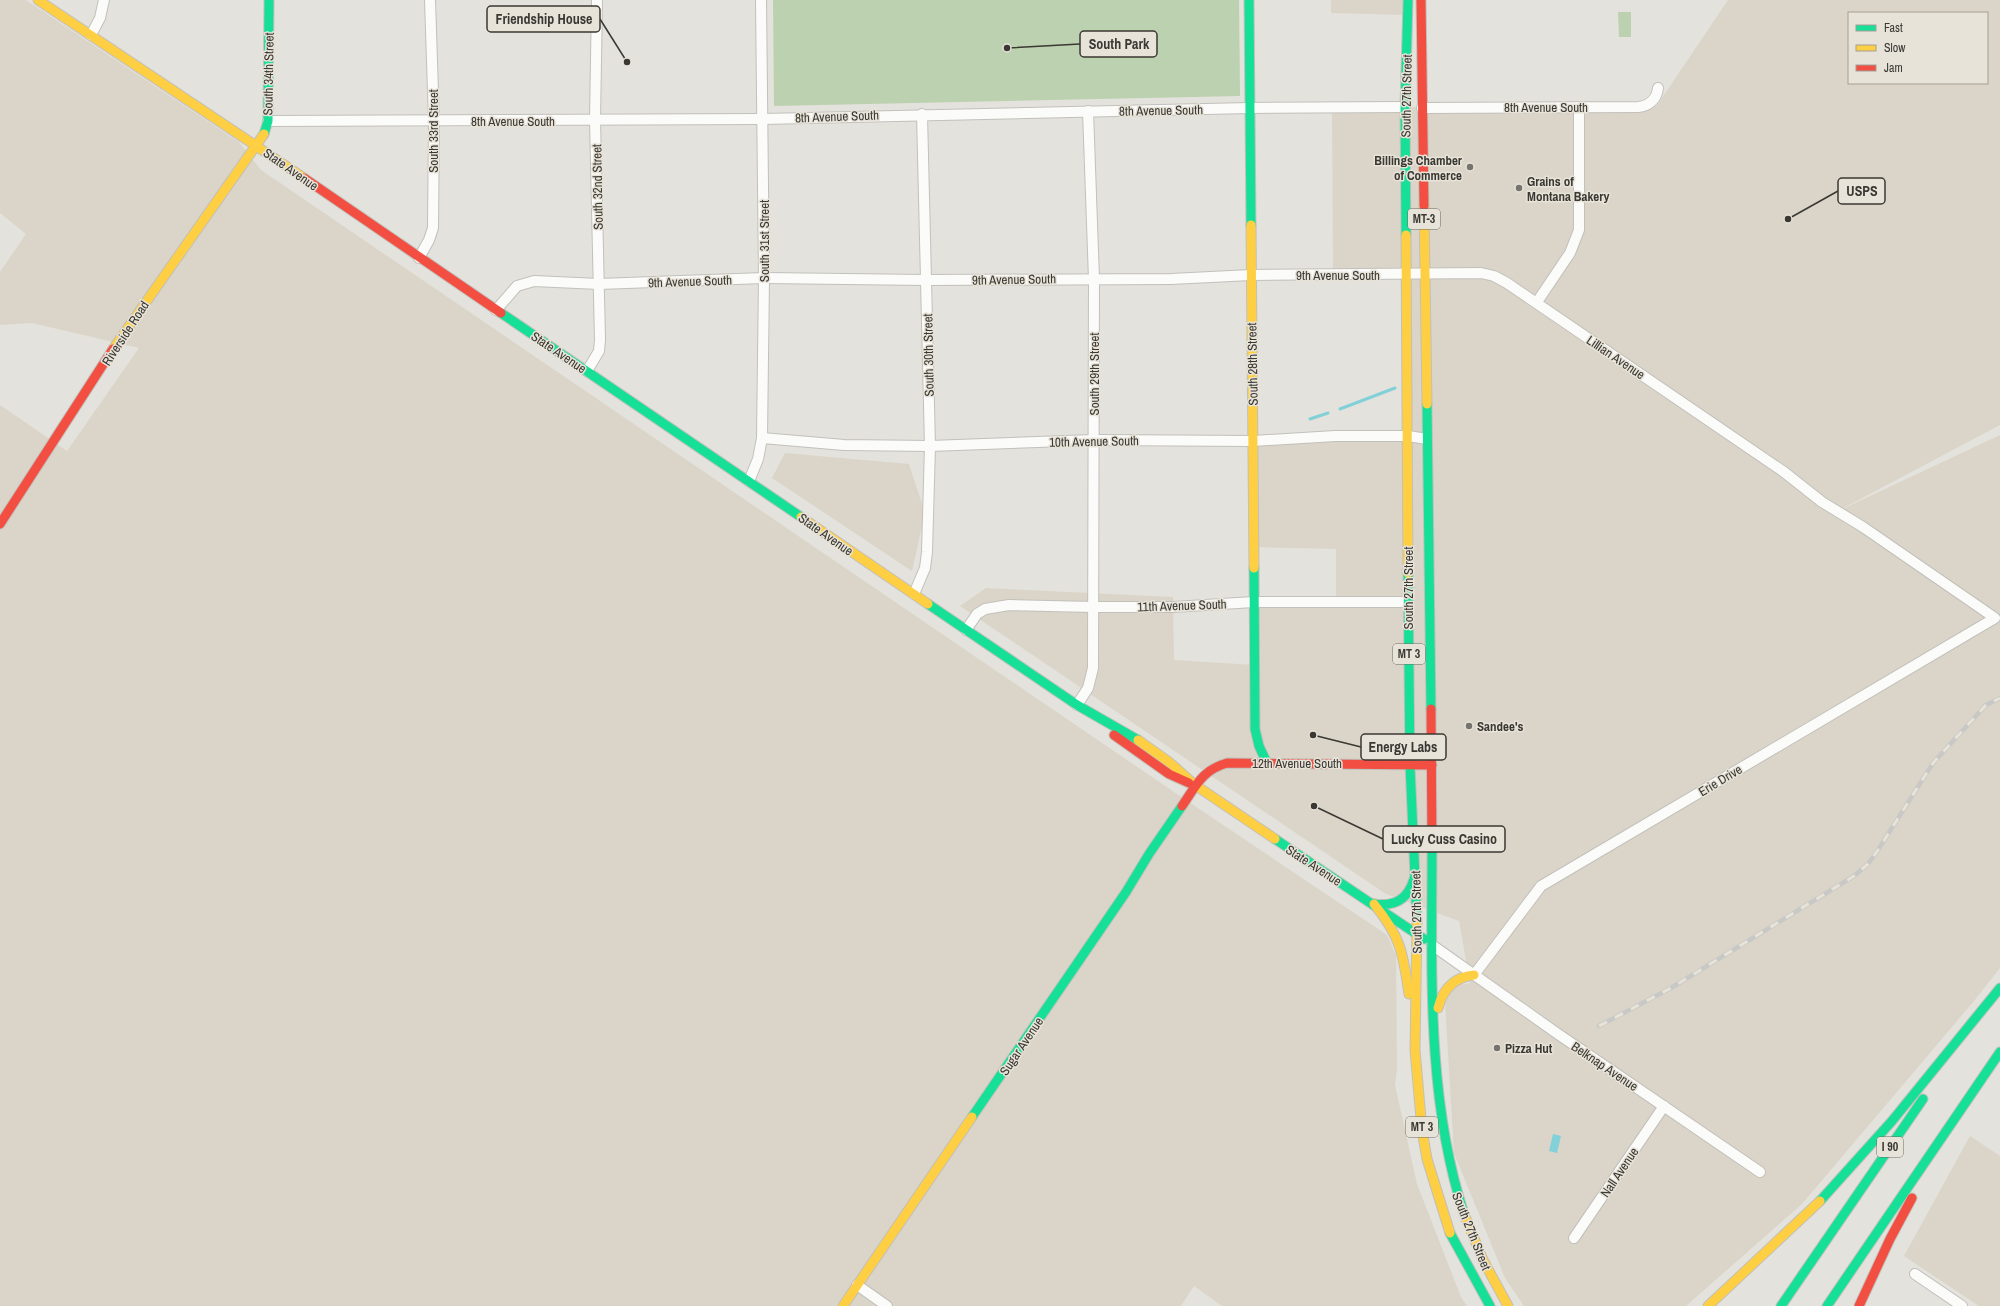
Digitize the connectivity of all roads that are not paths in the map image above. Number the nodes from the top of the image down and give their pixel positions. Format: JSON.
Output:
{"nodes":[{"id":1,"x":38,"y":0,"type":"edge"},
{"id":2,"x":104,"y":0,"type":"edge"},
{"id":3,"x":269,"y":0,"type":"edge"},
{"id":4,"x":430,"y":0,"type":"edge"},
{"id":5,"x":597,"y":0,"type":"edge"},
{"id":6,"x":761,"y":0,"type":"edge"},
{"id":7,"x":1249,"y":0,"type":"edge"},
{"id":8,"x":1408,"y":0,"type":"edge"},
{"id":9,"x":1421,"y":0,"type":"edge"},
{"id":10,"x":91,"y":35,"type":"junction"},
{"id":11,"x":1658,"y":88,"type":"dead end"},
{"id":12,"x":1405,"y":107,"type":"junction"},
{"id":13,"x":1579,"y":107,"type":"junction"},
{"id":14,"x":1250,"y":108,"type":"junction"},
{"id":15,"x":1422,"y":108,"type":"junction"},
{"id":16,"x":1088,"y":111,"type":"junction"},
{"id":17,"x":922,"y":114,"type":"junction"},
{"id":18,"x":763,"y":119,"type":"junction"},
{"id":19,"x":595,"y":120,"type":"junction"},
{"id":20,"x":268,"y":121,"type":"junction"},
{"id":21,"x":434,"y":122,"type":"junction"},
{"id":22,"x":257,"y":146,"type":"junction"},
{"id":23,"x":419,"y":258,"type":"junction"},
{"id":24,"x":1406,"y":274,"type":"junction"},
{"id":25,"x":1425,"y":274,"type":"junction"},
{"id":26,"x":1251,"y":275,"type":"junction"},
{"id":27,"x":764,"y":278,"type":"junction"},
{"id":28,"x":1094,"y":278,"type":"junction"},
{"id":29,"x":926,"y":280,"type":"junction"},
{"id":30,"x":598,"y":284,"type":"junction"},
{"id":31,"x":1537,"y":302,"type":"junction"},
{"id":32,"x":496,"y":310,"type":"junction"},
{"id":33,"x":587,"y":370,"type":"junction"},
{"id":34,"x":1408,"y":436,"type":"junction"},
{"id":35,"x":762,"y":438,"type":"junction"},
{"id":36,"x":1427,"y":438,"type":"junction"},
{"id":37,"x":1094,"y":440,"type":"junction"},
{"id":38,"x":1253,"y":441,"type":"junction"},
{"id":39,"x":930,"y":446,"type":"junction"},
{"id":40,"x":749,"y":480,"type":"junction"},
{"id":41,"x":0,"y":524,"type":"edge"},
{"id":42,"x":914,"y":594,"type":"junction"},
{"id":43,"x":1254,"y":602,"type":"junction"},
{"id":44,"x":1408,"y":602,"type":"junction"},
{"id":45,"x":1094,"y":607,"type":"junction"},
{"id":46,"x":1995,"y":618,"type":"joint"},
{"id":47,"x":966,"y":630,"type":"junction"},
{"id":48,"x":1077,"y":706,"type":"junction"},
{"id":49,"x":1255,"y":729,"type":"junction"},
{"id":50,"x":1239,"y":763,"type":"junction"},
{"id":51,"x":1267,"y":763,"type":"junction"},
{"id":52,"x":1410,"y":765,"type":"junction"},
{"id":53,"x":1432,"y":766,"type":"junction"},
{"id":54,"x":1195,"y":785,"type":"junction"},
{"id":55,"x":1415,"y":873,"type":"junction"},
{"id":56,"x":1374,"y":904,"type":"junction"},
{"id":57,"x":1417,"y":934,"type":"junction"},
{"id":58,"x":1432,"y":945,"type":"junction"},
{"id":59,"x":1474,"y":975,"type":"junction"},
{"id":60,"x":2000,"y":989,"type":"edge"},
{"id":61,"x":1435,"y":1021,"type":"junction"},
{"id":62,"x":1415,"y":1028,"type":"junction"},
{"id":63,"x":2000,"y":1053,"type":"edge"},
{"id":64,"x":1664,"y":1106,"type":"junction"},
{"id":65,"x":1760,"y":1172,"type":"dead end"},
{"id":66,"x":1574,"y":1238,"type":"dead end"},
{"id":67,"x":1915,"y":1274,"type":"dead end"},
{"id":68,"x":857,"y":1285,"type":"junction"},
{"id":69,"x":843,"y":1306,"type":"edge"},
{"id":70,"x":886,"y":1306,"type":"edge"},
{"id":71,"x":1490,"y":1306,"type":"edge"},
{"id":72,"x":1508,"y":1306,"type":"edge"},
{"id":73,"x":1708,"y":1306,"type":"edge"},
{"id":74,"x":1781,"y":1306,"type":"edge"},
{"id":75,"x":1827,"y":1306,"type":"edge"},
{"id":76,"x":1859,"y":1306,"type":"edge"},
{"id":77,"x":1962,"y":1306,"type":"edge"}],
"edges":[{"from":1,"to":10,"type":"main road","name":"State Avenue"},
{"from":2,"to":10,"type":"street"},
{"from":3,"to":20,"type":"main road","name":"South 34th Street"},
{"from":4,"to":21,"type":"street","name":"South 33rd Street"},
{"from":5,"to":19,"type":"street","name":"South 32nd Street"},
{"from":6,"to":18,"type":"street","name":"South 31st Street"},
{"from":7,"to":14,"type":"main road","name":"South 28th Street"},
{"from":8,"to":12,"type":"main road","name":"South 27th Street","number":"MT 3"},
{"from":9,"to":15,"type":"main road","name":"South 27th Street","number":"MT-3"},
{"from":10,"to":22,"type":"main road","name":"State Avenue"},
{"from":11,"to":13,"type":"street","name":"8th Avenue South"},
{"from":12,"to":14,"type":"street","name":"8th Avenue South"},
{"from":12,"to":24,"type":"main road","name":"South 27th Street","number":"MT 3"},
{"from":13,"to":15,"type":"street","name":"8th Avenue South"},
{"from":13,"to":31,"type":"street"},
{"from":14,"to":16,"type":"street","name":"8th Avenue South"},
{"from":14,"to":26,"type":"main road","name":"South 28th Street"},
{"from":15,"to":25,"type":"main road","name":"South 27th Street","number":"MT-3"},
{"from":16,"to":17,"type":"street","name":"8th Avenue South"},
{"from":16,"to":28,"type":"street","name":"South 29th Street"},
{"from":17,"to":18,"type":"street","name":"8th Avenue South"},
{"from":17,"to":29,"type":"street","name":"South 30th Street"},
{"from":18,"to":19,"type":"street","name":"8th Avenue South"},
{"from":18,"to":27,"type":"street","name":"South 31st Street"},
{"from":19,"to":21,"type":"street","name":"8th Avenue South"},
{"from":19,"to":30,"type":"street","name":"South 32nd Street"},
{"from":20,"to":21,"type":"street","name":"8th Avenue South"},
{"from":20,"to":22,"type":"main road","name":"South 34th Street"},
{"from":21,"to":23,"type":"street","name":"South 33rd Street"},
{"from":22,"to":23,"type":"main road","name":"State Avenue"},
{"from":22,"to":41,"type":"main road","name":"Riverside Road"},
{"from":23,"to":32,"type":"main road","name":"State Avenue"},
{"from":24,"to":25,"type":"street","name":"9th Avenue South"},
{"from":24,"to":26,"type":"street","name":"9th Avenue South"},
{"from":24,"to":34,"type":"main road","name":"South 27th Street","number":"MT 3"},
{"from":25,"to":31,"type":"street","name":"9th Avenue South"},
{"from":25,"to":36,"type":"main road","name":"South 27th Street","number":"MT-3"},
{"from":26,"to":28,"type":"street","name":"9th Avenue South"},
{"from":26,"to":38,"type":"main road","name":"South 28th Street"},
{"from":27,"to":29,"type":"street","name":"9th Avenue South"},
{"from":27,"to":30,"type":"street","name":"9th Avenue South"},
{"from":27,"to":35,"type":"street","name":"South 31st Street"},
{"from":28,"to":29,"type":"street","name":"9th Avenue South"},
{"from":28,"to":37,"type":"street","name":"South 29th Street"},
{"from":29,"to":39,"type":"street","name":"South 30th Street"},
{"from":30,"to":32,"type":"street","name":"9th Avenue South"},
{"from":30,"to":33,"type":"street","name":"South 32nd Street"},
{"from":31,"to":46,"type":"street","name":"Lillian Avenue"},
{"from":32,"to":33,"type":"main road","name":"State Avenue"},
{"from":33,"to":40,"type":"main road","name":"State Avenue"},
{"from":34,"to":36,"type":"street","name":"10th Avenue South"},
{"from":34,"to":38,"type":"street","name":"10th Avenue South"},
{"from":34,"to":44,"type":"main road","name":"South 27th Street","number":"MT 3"},
{"from":35,"to":39,"type":"street","name":"10th Avenue South"},
{"from":35,"to":40,"type":"street","name":"South 31st Street"},
{"from":36,"to":53,"type":"main road","name":"South 27th Street"},
{"from":37,"to":38,"type":"street","name":"10th Avenue South"},
{"from":37,"to":39,"type":"street","name":"10th Avenue South"},
{"from":37,"to":45,"type":"street","name":"South 29th Street"},
{"from":38,"to":43,"type":"main road","name":"South 28th Street"},
{"from":39,"to":42,"type":"street","name":"South 30th Street"},
{"from":40,"to":42,"type":"main road","name":"State Avenue"},
{"from":42,"to":47,"type":"main road","name":"State Avenue"},
{"from":43,"to":44,"type":"street","name":"11th Avenue South"},
{"from":43,"to":45,"type":"street","name":"11th Avenue South"},
{"from":43,"to":49,"type":"main road","name":"South 28th Street"},
{"from":44,"to":52,"type":"main road","name":"South 27th Street","number":"MT 3"},
{"from":45,"to":47,"type":"street","name":"11th Avenue South"},
{"from":45,"to":48,"type":"street","name":"South 29th Street"},
{"from":46,"to":59,"type":"street","name":"Erie Drive"},
{"from":47,"to":48,"type":"main road","name":"State Avenue"},
{"from":48,"to":54,"type":"main road","name":"State Avenue"},
{"from":49,"to":50,"type":"main road","name":"South 28th Street"},
{"from":49,"to":51,"type":"main road","name":"South 28th Street"},
{"from":50,"to":51,"type":"main road","name":"12th Avenue South"},
{"from":50,"to":54,"type":"main road","name":"12th Avenue South"},
{"from":51,"to":52,"type":"main road","name":"12th Avenue South"},
{"from":52,"to":53,"type":"main road","name":"12th Avenue South"},
{"from":52,"to":55,"type":"main road","name":"South 27th Street","number":"MT 3"},
{"from":53,"to":58,"type":"main road","name":"South 27th Street"},
{"from":54,"to":56,"type":"main road","name":"State Avenue"},
{"from":54,"to":68,"type":"main road","name":"Sugar Avenue"},
{"from":55,"to":56,"type":"main road"},
{"from":55,"to":57,"type":"main road","name":"South 27th Street","number":"MT 3"},
{"from":56,"to":57,"type":"main road","name":"State Avenue"},
{"from":56,"to":62,"type":"main road"},
{"from":57,"to":58,"type":"main road","name":"State Avenue"},
{"from":57,"to":62,"type":"main road","name":"South 27th Street","number":"MT 3"},
{"from":58,"to":59,"type":"street","name":"Belknap Avenue"},
{"from":58,"to":61,"type":"main road","name":"South 27th Street","number":"MT 3"},
{"from":59,"to":61,"type":"main road"},
{"from":59,"to":64,"type":"street","name":"Belknap Avenue"},
{"from":60,"to":73,"type":"main road"},
{"from":60,"to":74,"type":"main road","number":"I 90"},
{"from":61,"to":72,"type":"main road","name":"South 27th Street","number":"MT 3"},
{"from":62,"to":71,"type":"main road","name":"South 27th Street","number":"MT 3"},
{"from":63,"to":75,"type":"main road"},
{"from":63,"to":76,"type":"main road"},
{"from":64,"to":65,"type":"street","name":"Belknap Avenue"},
{"from":64,"to":66,"type":"street","name":"Nall Avenue"},
{"from":67,"to":77,"type":"street"},
{"from":68,"to":69,"type":"main road","name":"Sugar Avenue"},
{"from":68,"to":70,"type":"street"}]}
